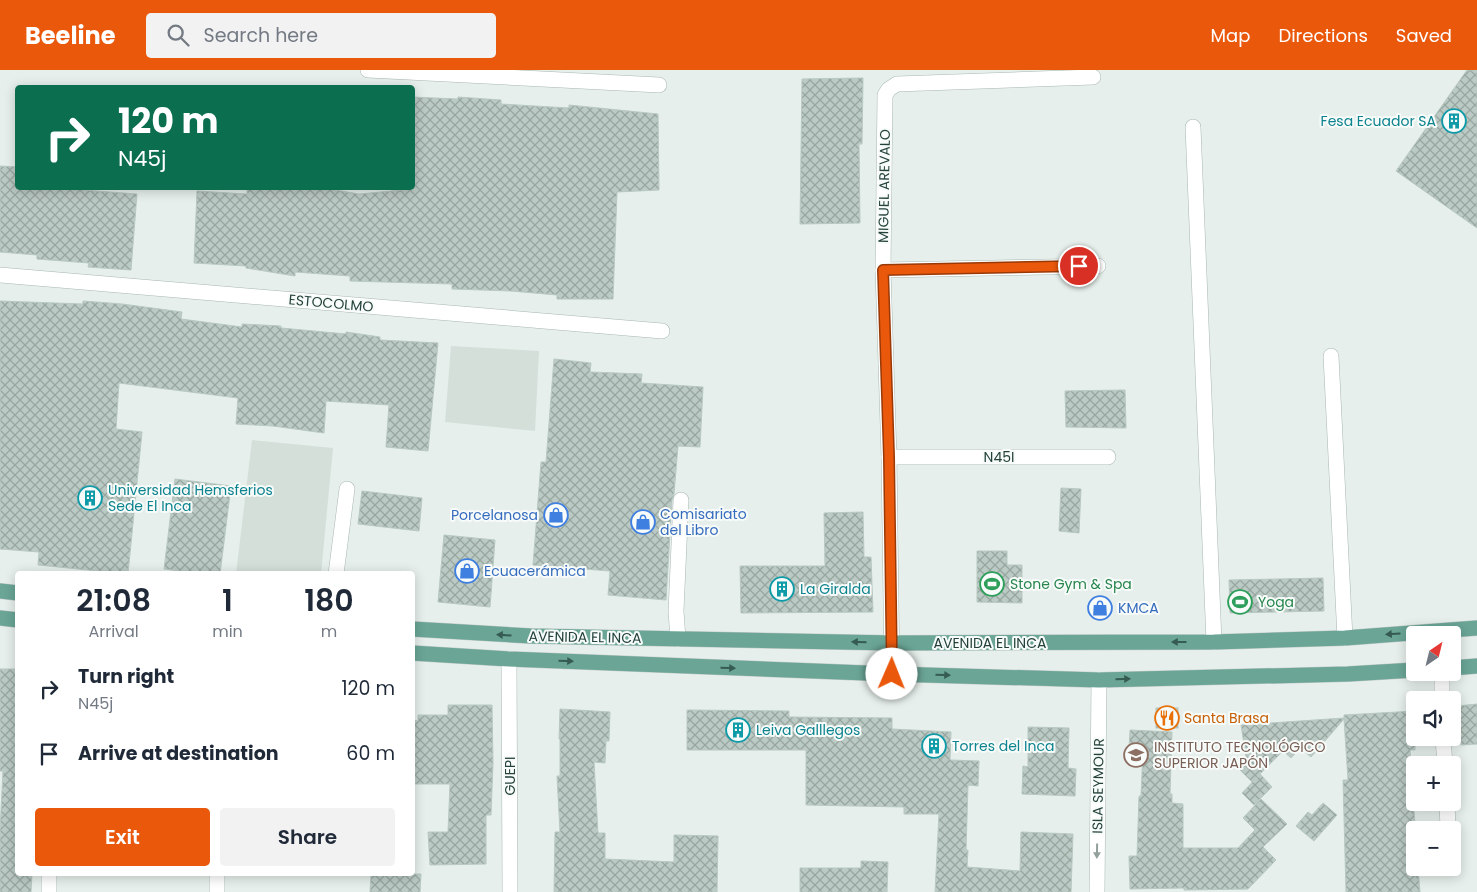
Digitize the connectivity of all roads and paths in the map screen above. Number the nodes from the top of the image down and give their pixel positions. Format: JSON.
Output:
{"nodes":[{"id":1,"x":368,"y":70,"type":"edge"},
{"id":2,"x":441,"y":72,"type":"edge"},
{"id":3,"x":1093,"y":77,"type":"dead end"},
{"id":4,"x":659,"y":85,"type":"dead end"},
{"id":5,"x":1192,"y":128,"type":"dead end"},
{"id":6,"x":1098,"y":266,"type":"dead end"},
{"id":7,"x":883,"y":270,"type":"junction"},
{"id":8,"x":0,"y":275,"type":"edge"},
{"id":9,"x":662,"y":331,"type":"dead end"},
{"id":10,"x":1331,"y":356,"type":"dead end"},
{"id":11,"x":889,"y":457,"type":"junction"},
{"id":12,"x":1108,"y":457,"type":"dead end"},
{"id":13,"x":347,"y":489,"type":"dead end"},
{"id":14,"x":681,"y":500,"type":"dead end"},
{"id":15,"x":336,"y":571,"type":"edge"},
{"id":16,"x":0,"y":591,"type":"edge"},
{"id":17,"x":15,"y":593,"type":"edge"},
{"id":18,"x":0,"y":618,"type":"edge"},
{"id":19,"x":15,"y":620,"type":"edge"},
{"id":20,"x":1477,"y":628,"type":"edge"},
{"id":21,"x":415,"y":629,"type":"edge"},
{"id":22,"x":1345,"y":638,"type":"junction"},
{"id":23,"x":678,"y":639,"type":"junction"},
{"id":24,"x":1214,"y":642,"type":"junction"},
{"id":25,"x":893,"y":643,"type":"junction"},
{"id":26,"x":415,"y":653,"type":"edge"},
{"id":27,"x":509,"y":659,"type":"junction"},
{"id":28,"x":1477,"y":666,"type":"edge"},
{"id":29,"x":1461,"y":667,"type":"edge"},
{"id":30,"x":1406,"y":671,"type":"edge"},
{"id":31,"x":892,"y":674,"type":"junction"},
{"id":32,"x":1099,"y":680,"type":"junction"},
{"id":33,"x":49,"y":876,"type":"edge"},
{"id":34,"x":217,"y":876,"type":"edge"},
{"id":35,"x":49,"y":892,"type":"edge"},
{"id":36,"x":217,"y":892,"type":"edge"},
{"id":37,"x":510,"y":892,"type":"edge"},
{"id":38,"x":1097,"y":892,"type":"edge"}],
"edges":[{"from":1,"to":2,"type":"street"},
{"from":2,"to":4,"type":"street"},
{"from":3,"to":7,"type":"street","name":"MIGUEL AREVALO"},
{"from":5,"to":24,"type":"street"},
{"from":6,"to":7,"type":"street"},
{"from":7,"to":11,"type":"street","name":"MIGUEL AREVALO"},
{"from":8,"to":9,"type":"street","name":"ESTOCOLMO"},
{"from":10,"to":22,"type":"street"},
{"from":11,"to":12,"type":"street","name":"N45I"},
{"from":11,"to":25,"type":"street","name":"MIGUEL AREVALO"},
{"from":13,"to":15,"type":"street"},
{"from":14,"to":23,"type":"street"},
{"from":16,"to":17,"type":"main road"},
{"from":18,"to":19,"type":"main road"},
{"from":20,"to":22,"type":"main road","name":"AVENIDA EL INCA","one_way":true},
{"from":23,"to":21,"type":"main road","name":"AVENIDA EL INCA","one_way":true},
{"from":22,"to":24,"type":"main road","name":"AVENIDA EL INCA"},
{"from":25,"to":23,"type":"main road","name":"AVENIDA EL INCA","one_way":true},
{"from":24,"to":25,"type":"main road","name":"AVENIDA EL INCA","one_way":true},
{"from":25,"to":31,"type":"street","name":"MIGUEL AREVALO"},
{"from":26,"to":27,"type":"main road","name":"AVENIDA EL INCA"},
{"from":27,"to":31,"type":"main road","name":"AVENIDA EL INCA","one_way":true},
{"from":27,"to":37,"type":"street","name":"GUEPI"},
{"from":28,"to":29,"type":"main road"},
{"from":32,"to":30,"type":"main road","name":"AVENIDA EL INCA","one_way":true},
{"from":31,"to":32,"type":"main road","name":"AVENIDA EL INCA","one_way":true},
{"from":32,"to":38,"type":"street","name":"ISLA SEYMOUR","one_way":true},
{"from":33,"to":35,"type":"street"},
{"from":34,"to":36,"type":"street"}]}
